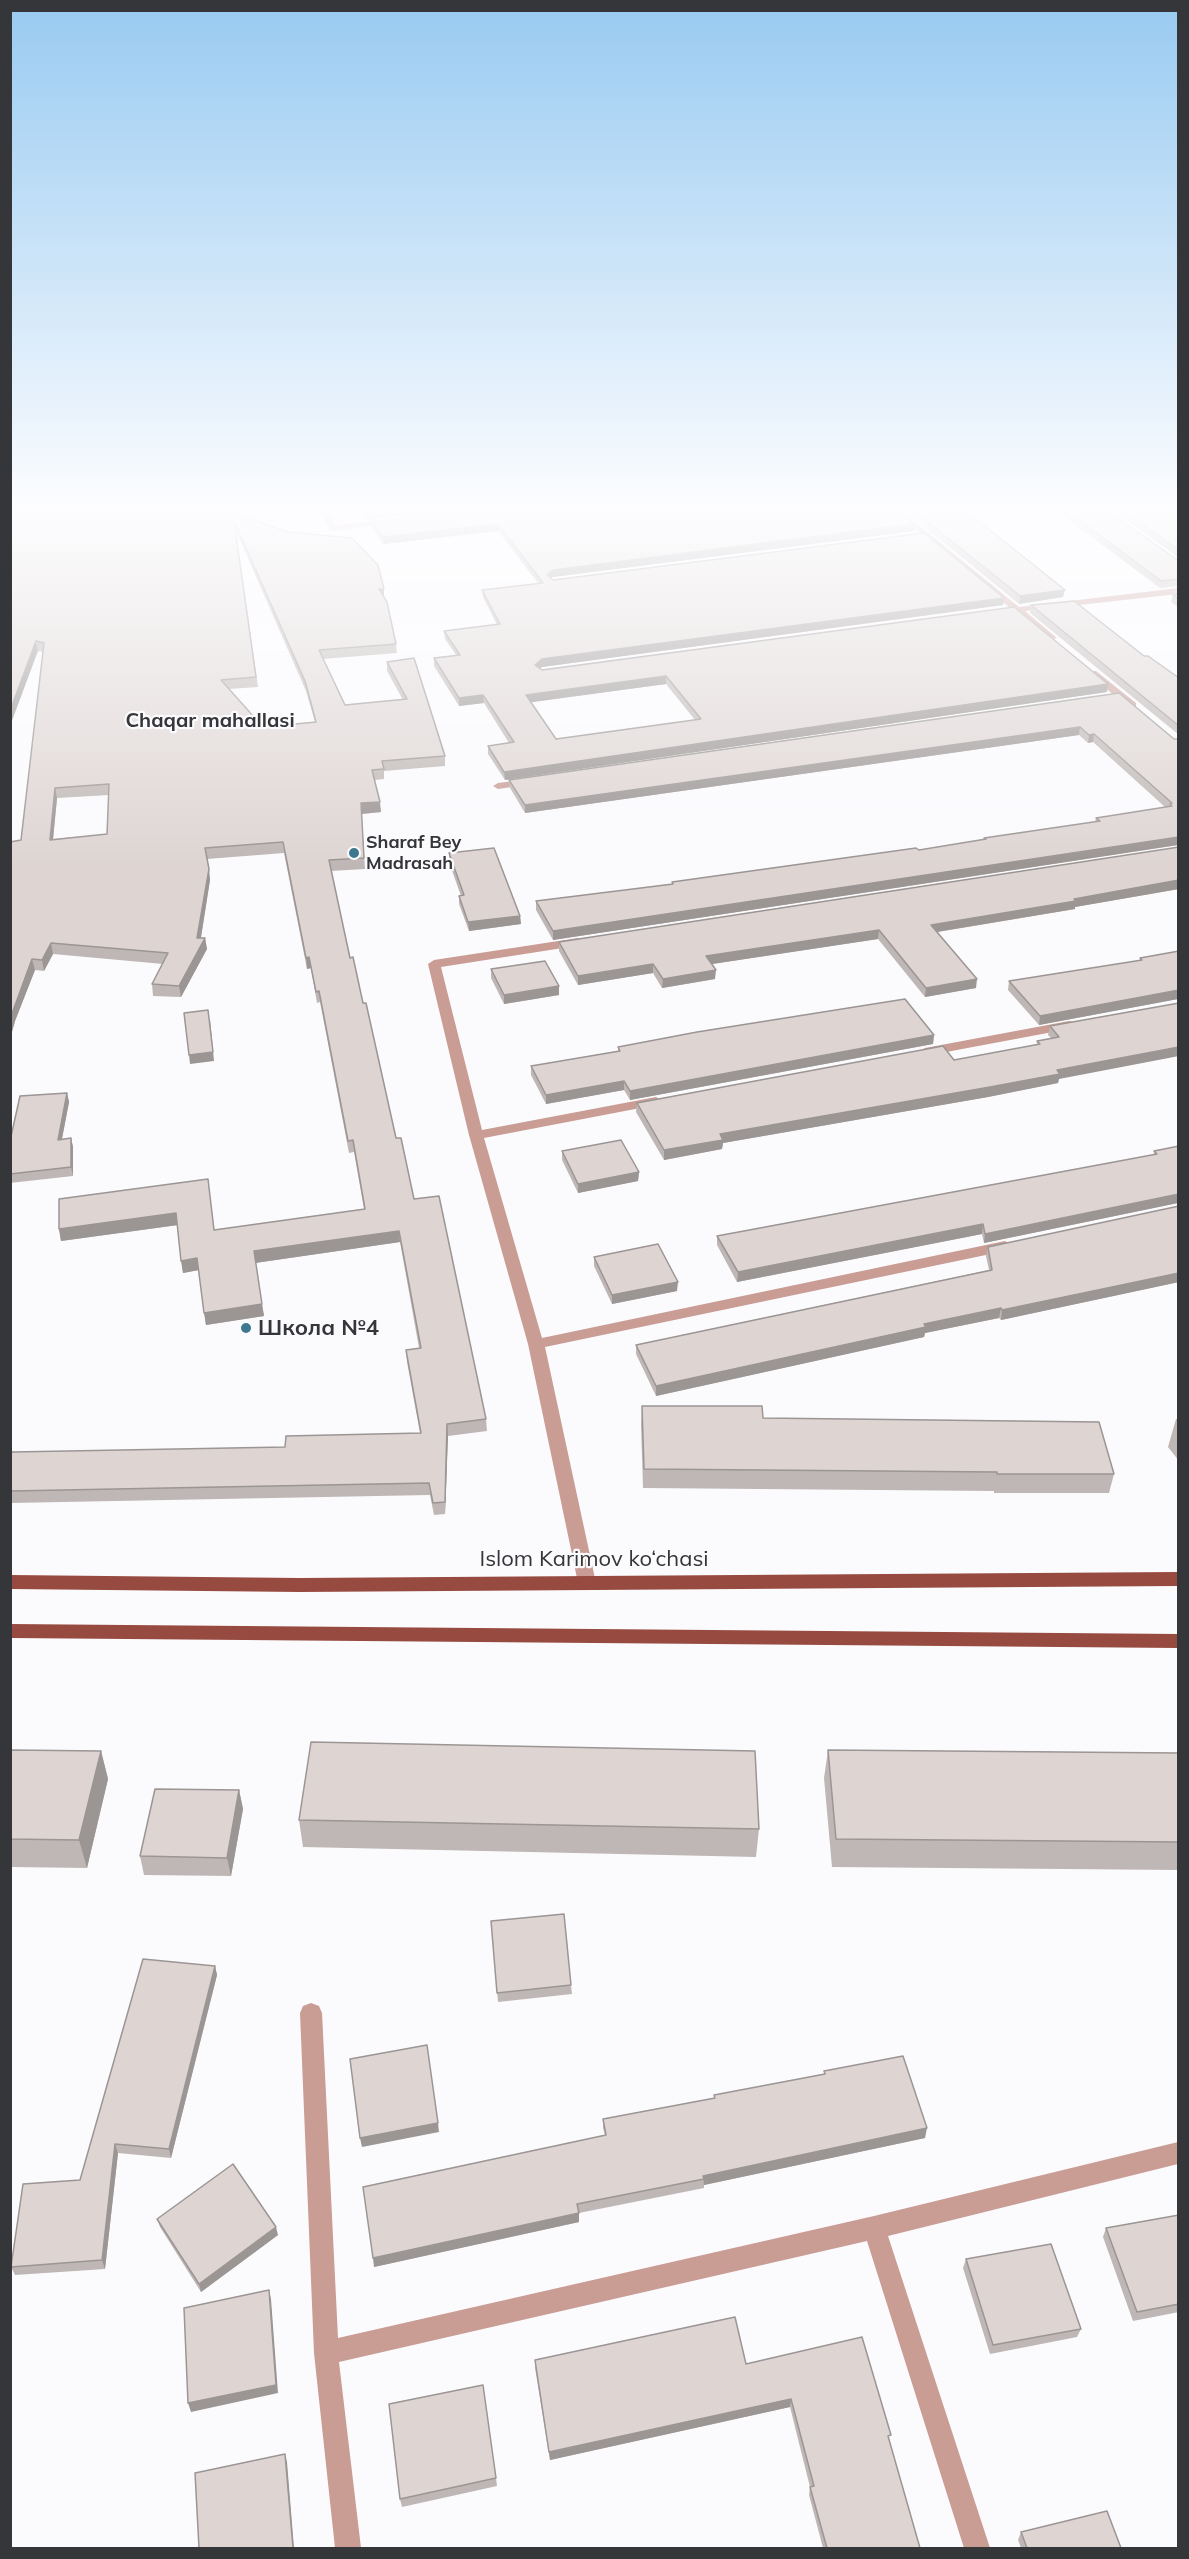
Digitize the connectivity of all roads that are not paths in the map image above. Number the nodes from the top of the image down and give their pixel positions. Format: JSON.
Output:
{"nodes":[{"id":1,"x":1038,"y":626,"type":"edge"},
{"id":2,"x":1060,"y":645,"type":"edge"},
{"id":3,"x":1086,"y":667,"type":"edge"},
{"id":4,"x":1120,"y":695,"type":"junction"},
{"id":5,"x":1108,"y":697,"type":"edge"},
{"id":6,"x":1137,"y":709,"type":"edge"},
{"id":7,"x":545,"y":780,"type":"edge"},
{"id":8,"x":498,"y":786,"type":"dead end"},
{"id":9,"x":588,"y":940,"type":"edge"},
{"id":10,"x":1085,"y":1022,"type":"edge"},
{"id":11,"x":909,"y":1054,"type":"edge"},
{"id":12,"x":675,"y":1098,"type":"edge"},
{"id":13,"x":476,"y":1135,"type":"junction"},
{"id":14,"x":1015,"y":1244,"type":"edge"},
{"id":15,"x":536,"y":1344,"type":"junction"},
{"id":16,"x":1179,"y":1579,"type":"edge"},
{"id":17,"x":10,"y":1582,"type":"edge"},
{"id":18,"x":588,"y":1583,"type":"junction"},
{"id":19,"x":10,"y":1631,"type":"edge"},
{"id":20,"x":1179,"y":1641,"type":"edge"},
{"id":21,"x":311,"y":2013,"type":"dead end"},
{"id":22,"x":1179,"y":2153,"type":"edge"},
{"id":23,"x":874,"y":2228,"type":"junction"},
{"id":24,"x":326,"y":2354,"type":"junction"},
{"id":25,"x":348,"y":2548,"type":"edge"},
{"id":26,"x":977,"y":2548,"type":"edge"}],
"edges":[{"from":1,"to":2,"type":"street"},
{"from":3,"to":4,"type":"street"},
{"from":4,"to":5,"type":"street"},
{"from":4,"to":6,"type":"street"},
{"from":7,"to":8,"type":"street"},
{"from":9,"to":13,"type":"street"},
{"from":10,"to":11,"type":"street"},
{"from":12,"to":13,"type":"street"},
{"from":13,"to":15,"type":"street"},
{"from":14,"to":15,"type":"street"},
{"from":15,"to":18,"type":"street"},
{"from":16,"to":18,"type":"main road","name":"Islom Karimov ko‘chasi"},
{"from":17,"to":18,"type":"main road","name":"Islom Karimov ko‘chasi"},
{"from":19,"to":20,"type":"main road"},
{"from":21,"to":24,"type":"street"},
{"from":22,"to":23,"type":"street"},
{"from":23,"to":24,"type":"street"},
{"from":23,"to":26,"type":"street"},
{"from":24,"to":25,"type":"street"}]}
